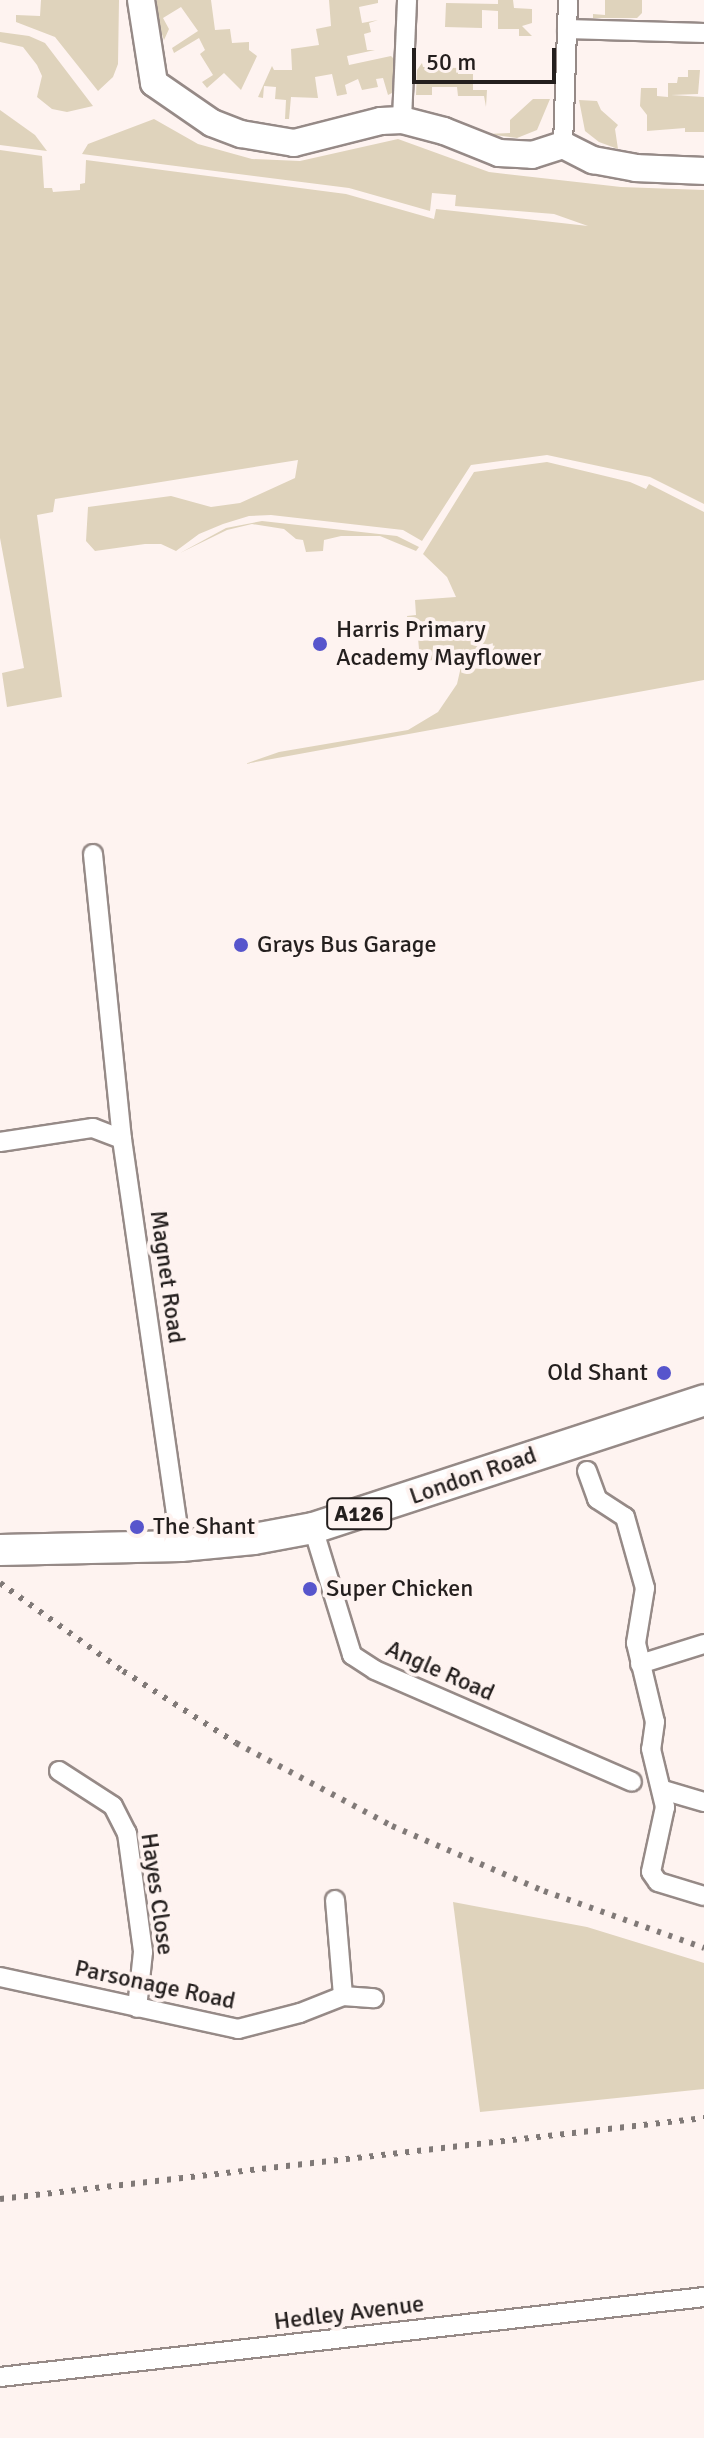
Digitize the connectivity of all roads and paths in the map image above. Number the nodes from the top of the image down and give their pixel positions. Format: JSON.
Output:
{"nodes":[{"id":1,"x":141,"y":0,"type":"edge"},
{"id":2,"x":407,"y":0,"type":"edge"},
{"id":3,"x":568,"y":0,"type":"edge"},
{"id":4,"x":567,"y":29,"type":"junction"},
{"id":5,"x":704,"y":33,"type":"edge"},
{"id":6,"x":402,"y":120,"type":"junction"},
{"id":7,"x":563,"y":145,"type":"junction"},
{"id":8,"x":704,"y":171,"type":"edge"},
{"id":9,"x":93,"y":854,"type":"dead end"},
{"id":10,"x":122,"y":1139,"type":"junction"},
{"id":11,"x":0,"y":1142,"type":"edge"},
{"id":12,"x":704,"y":1400,"type":"edge"},
{"id":13,"x":587,"y":1471,"type":"dead end"},
{"id":14,"x":313,"y":1528,"type":"junction"},
{"id":15,"x":181,"y":1546,"type":"junction"},
{"id":16,"x":0,"y":1550,"type":"edge"},
{"id":17,"x":704,"y":1644,"type":"edge"},
{"id":18,"x":640,"y":1664,"type":"junction"},
{"id":19,"x":59,"y":1771,"type":"dead end"},
{"id":20,"x":632,"y":1782,"type":"dead end"},
{"id":21,"x":663,"y":1790,"type":"junction"},
{"id":22,"x":704,"y":1802,"type":"edge"},
{"id":23,"x":704,"y":1896,"type":"edge"},
{"id":24,"x":335,"y":1900,"type":"dead end"},
{"id":25,"x":0,"y":1977,"type":"edge"},
{"id":26,"x":343,"y":1996,"type":"junction"},
{"id":27,"x":374,"y":1998,"type":"dead end"},
{"id":28,"x":137,"y":2008,"type":"junction"},
{"id":29,"x":704,"y":2297,"type":"edge"},
{"id":30,"x":0,"y":2377,"type":"edge"}],
"edges":[{"from":1,"to":6,"type":"street"},
{"from":2,"to":6,"type":"street"},
{"from":3,"to":4,"type":"street"},
{"from":4,"to":5,"type":"street"},
{"from":4,"to":7,"type":"street"},
{"from":6,"to":7,"type":"street"},
{"from":7,"to":8,"type":"street"},
{"from":9,"to":10,"type":"street","name":"Magnet Road"},
{"from":10,"to":11,"type":"street"},
{"from":10,"to":15,"type":"street","name":"Magnet Road"},
{"from":12,"to":14,"type":"main road","name":"London Road","number":"A126"},
{"from":13,"to":18,"type":"street"},
{"from":14,"to":15,"type":"main road","name":"London Road","number":"A126"},
{"from":14,"to":20,"type":"street","name":"Angle Road"},
{"from":15,"to":16,"type":"main road","name":"London Road","number":"A126"},
{"from":17,"to":18,"type":"street"},
{"from":18,"to":21,"type":"street"},
{"from":19,"to":28,"type":"street","name":"Hayes Close"},
{"from":21,"to":22,"type":"street"},
{"from":21,"to":23,"type":"street"},
{"from":24,"to":26,"type":"street"},
{"from":25,"to":28,"type":"street","name":"Parsonage Road"},
{"from":26,"to":27,"type":"street","name":"Parsonage Road"},
{"from":26,"to":28,"type":"street","name":"Parsonage Road"},
{"from":29,"to":30,"type":"street","name":"Hedley Avenue"}]}
